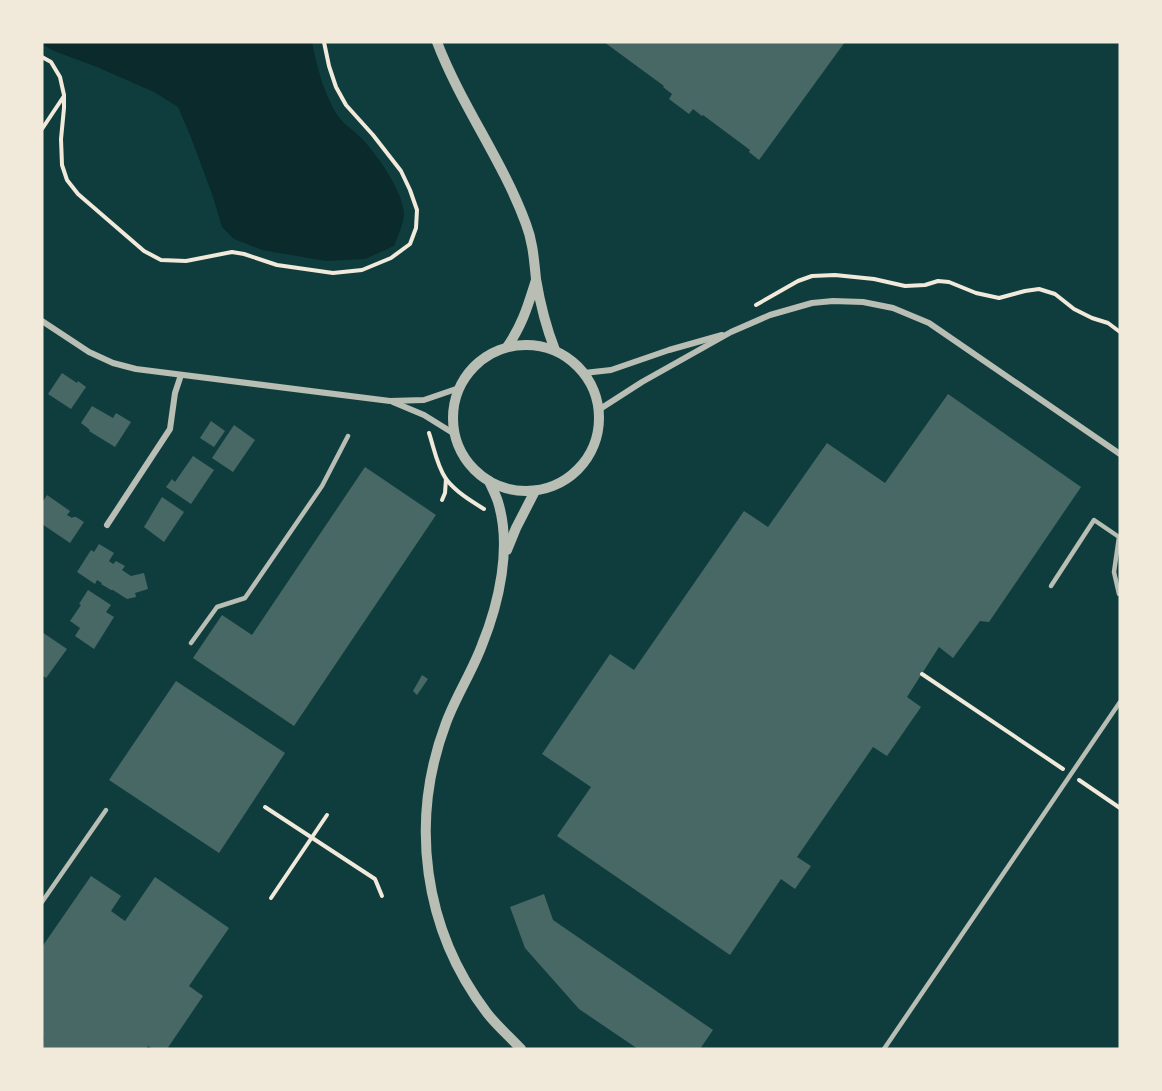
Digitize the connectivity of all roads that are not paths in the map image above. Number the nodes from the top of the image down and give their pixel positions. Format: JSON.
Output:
{"nodes":[{"id":1,"x":437,"y":42,"type":"edge"},
{"id":2,"x":536,"y":280,"type":"junction"},
{"id":3,"x":42,"y":321,"type":"edge"},
{"id":4,"x":731,"y":332,"type":"junction"},
{"id":5,"x":507,"y":347,"type":"junction"},
{"id":6,"x":555,"y":350,"type":"junction"},
{"id":7,"x":584,"y":373,"type":"junction"},
{"id":8,"x":182,"y":375,"type":"junction"},
{"id":9,"x":459,"y":388,"type":"junction"},
{"id":10,"x":390,"y":401,"type":"junction"},
{"id":11,"x":600,"y":409,"type":"junction"},
{"id":12,"x":453,"y":433,"type":"junction"},
{"id":13,"x":348,"y":436,"type":"dead end"},
{"id":14,"x":1120,"y":454,"type":"edge"},
{"id":15,"x":489,"y":481,"type":"junction"},
{"id":16,"x":535,"y":491,"type":"junction"},
{"id":17,"x":107,"y":525,"type":"dead end"},
{"id":18,"x":504,"y":560,"type":"junction"},
{"id":19,"x":1051,"y":586,"type":"dead end"},
{"id":20,"x":1119,"y":594,"type":"edge"},
{"id":21,"x":191,"y":643,"type":"dead end"},
{"id":22,"x":1120,"y":702,"type":"edge"},
{"id":23,"x":106,"y":810,"type":"dead end"},
{"id":24,"x":42,"y":902,"type":"edge"},
{"id":25,"x":521,"y":1049,"type":"edge"},
{"id":26,"x":884,"y":1049,"type":"edge"}],
"edges":[{"from":1,"to":2,"type":"street"},
{"from":2,"to":5,"type":"street"},
{"from":2,"to":6,"type":"street"},
{"from":3,"to":8,"type":"street"},
{"from":4,"to":7,"type":"street"},
{"from":4,"to":11,"type":"street"},
{"from":4,"to":14,"type":"street"},
{"from":5,"to":6,"type":"street"},
{"from":5,"to":9,"type":"street"},
{"from":6,"to":7,"type":"street"},
{"from":7,"to":11,"type":"street"},
{"from":8,"to":10,"type":"street"},
{"from":8,"to":17,"type":"street"},
{"from":9,"to":10,"type":"street"},
{"from":9,"to":12,"type":"street"},
{"from":10,"to":12,"type":"street"},
{"from":11,"to":16,"type":"street"},
{"from":12,"to":15,"type":"street"},
{"from":13,"to":21,"type":"lane"},
{"from":15,"to":16,"type":"street"},
{"from":15,"to":18,"type":"street"},
{"from":16,"to":18,"type":"street"},
{"from":18,"to":25,"type":"street"},
{"from":19,"to":20,"type":"lane"},
{"from":22,"to":26,"type":"lane"},
{"from":23,"to":24,"type":"lane"}]}
